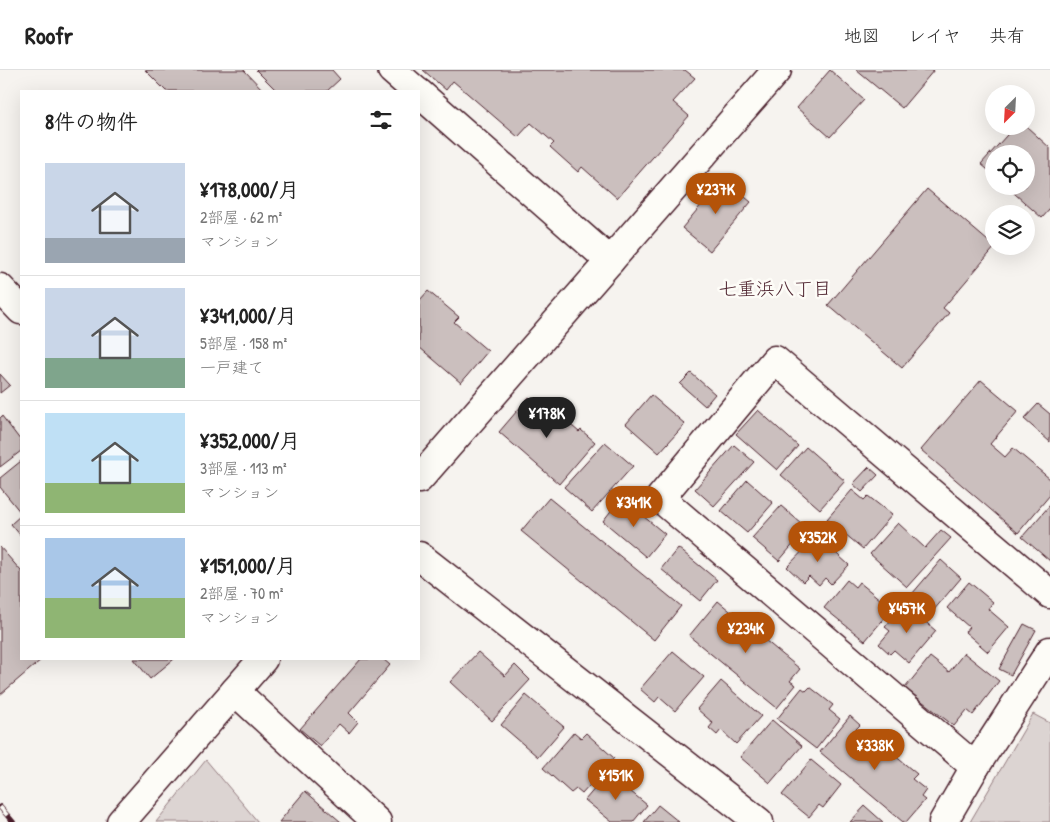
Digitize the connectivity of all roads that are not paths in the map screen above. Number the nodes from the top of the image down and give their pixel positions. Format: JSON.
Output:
{"nodes":[{"id":1,"x":392,"y":70,"type":"edge"},
{"id":2,"x":777,"y":70,"type":"edge"},
{"id":3,"x":416,"y":90,"type":"edge"},
{"id":4,"x":420,"y":94,"type":"edge"},
{"id":5,"x":610,"y":261,"type":"junction"},
{"id":6,"x":0,"y":288,"type":"edge"},
{"id":7,"x":20,"y":309,"type":"edge"},
{"id":8,"x":420,"y":478,"type":"edge"},
{"id":9,"x":420,"y":557,"type":"edge"},
{"id":10,"x":1050,"y":594,"type":"edge"},
{"id":11,"x":1050,"y":652,"type":"edge"},
{"id":12,"x":262,"y":660,"type":"edge"},
{"id":13,"x":235,"y":691,"type":"junction"},
{"id":14,"x":975,"y":767,"type":"junction"},
{"id":15,"x":121,"y":822,"type":"edge"},
{"id":16,"x":377,"y":822,"type":"edge"},
{"id":17,"x":758,"y":822,"type":"edge"},
{"id":18,"x":943,"y":822,"type":"edge"}],
"edges":[{"from":1,"to":3,"type":"street"},
{"from":2,"to":5,"type":"street"},
{"from":4,"to":5,"type":"street"},
{"from":5,"to":8,"type":"street"},
{"from":6,"to":7,"type":"street"},
{"from":9,"to":17,"type":"street"},
{"from":10,"to":14,"type":"street"},
{"from":11,"to":14,"type":"street"},
{"from":12,"to":13,"type":"street"},
{"from":13,"to":15,"type":"street"},
{"from":13,"to":16,"type":"street"},
{"from":14,"to":18,"type":"street"}]}
